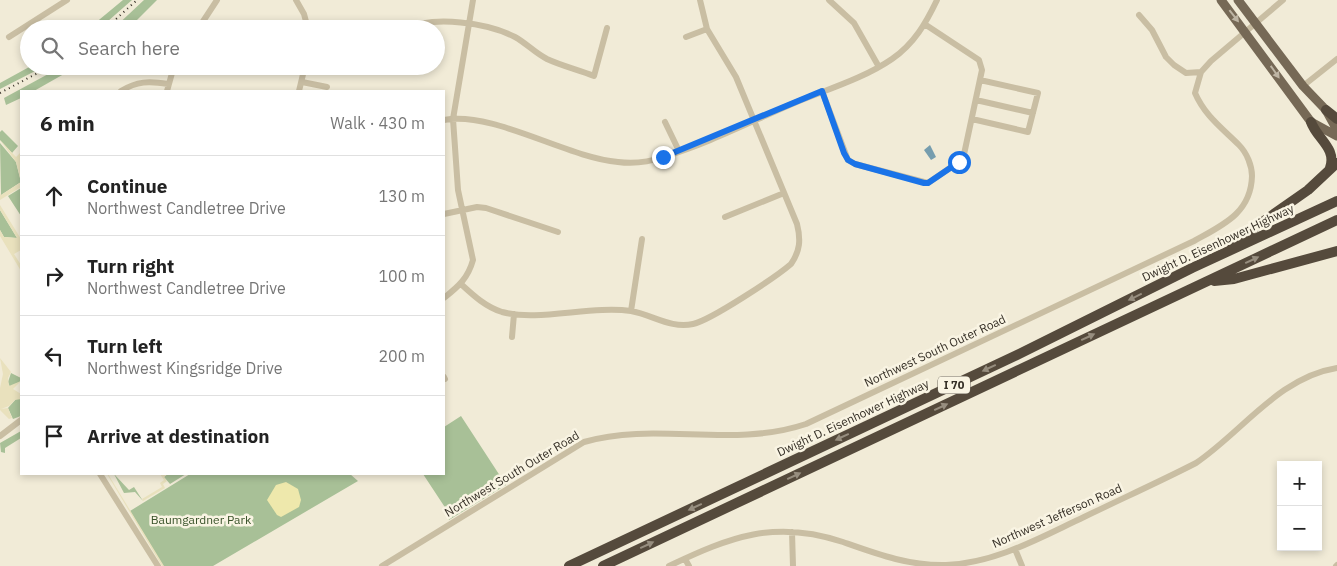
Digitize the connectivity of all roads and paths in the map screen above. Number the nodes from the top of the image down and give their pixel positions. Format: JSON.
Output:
{"nodes":[{"id":1,"x":66,"y":0,"type":"edge"},
{"id":2,"x":217,"y":0,"type":"edge"},
{"id":3,"x":296,"y":0,"type":"edge"},
{"id":4,"x":473,"y":0,"type":"edge"},
{"id":5,"x":700,"y":0,"type":"edge"},
{"id":6,"x":830,"y":0,"type":"edge"},
{"id":7,"x":937,"y":0,"type":"edge"},
{"id":8,"x":1221,"y":0,"type":"edge"},
{"id":9,"x":1238,"y":0,"type":"edge"},
{"id":10,"x":1282,"y":0,"type":"edge"},
{"id":11,"x":838,"y":3,"type":"edge"},
{"id":12,"x":1139,"y":15,"type":"dead end"},
{"id":13,"x":35,"y":20,"type":"edge"},
{"id":14,"x":204,"y":20,"type":"edge"},
{"id":15,"x":306,"y":20,"type":"edge"},
{"id":16,"x":445,"y":22,"type":"edge"},
{"id":17,"x":1257,"y":24,"type":"junction"},
{"id":18,"x":469,"y":25,"type":"junction"},
{"id":19,"x":926,"y":25,"type":"junction"},
{"id":20,"x":607,"y":28,"type":"dead end"},
{"id":21,"x":707,"y":29,"type":"junction"},
{"id":22,"x":20,"y":30,"type":"edge"},
{"id":23,"x":1246,"y":33,"type":"junction"},
{"id":24,"x":9,"y":37,"type":"dead end"},
{"id":25,"x":686,"y":37,"type":"dead end"},
{"id":26,"x":1337,"y":59,"type":"edge"},
{"id":27,"x":878,"y":66,"type":"junction"},
{"id":28,"x":1201,"y":72,"type":"junction"},
{"id":29,"x":171,"y":75,"type":"edge"},
{"id":30,"x":303,"y":75,"type":"edge"},
{"id":31,"x":980,"y":80,"type":"junction"},
{"id":32,"x":302,"y":82,"type":"junction"},
{"id":33,"x":168,"y":84,"type":"junction"},
{"id":34,"x":327,"y":86,"type":"dead end"},
{"id":35,"x":1303,"y":86,"type":"junction"},
{"id":36,"x":123,"y":90,"type":"edge"},
{"id":37,"x":167,"y":90,"type":"edge"},
{"id":38,"x":299,"y":90,"type":"edge"},
{"id":39,"x":822,"y":91,"type":"junction"},
{"id":40,"x":976,"y":100,"type":"junction"},
{"id":41,"x":1326,"y":110,"type":"junction"},
{"id":42,"x":1033,"y":113,"type":"junction"},
{"id":43,"x":453,"y":118,"type":"junction"},
{"id":44,"x":972,"y":119,"type":"junction"},
{"id":45,"x":1337,"y":119,"type":"edge"},
{"id":46,"x":445,"y":120,"type":"edge"},
{"id":47,"x":753,"y":120,"type":"junction"},
{"id":48,"x":665,"y":122,"type":"dead end"},
{"id":49,"x":1311,"y":122,"type":"junction"},
{"id":50,"x":1337,"y":130,"type":"edge"},
{"id":51,"x":1337,"y":136,"type":"edge"},
{"id":52,"x":679,"y":151,"type":"junction"},
{"id":53,"x":1334,"y":165,"type":"edge"},
{"id":54,"x":784,"y":193,"type":"junction"},
{"id":55,"x":1337,"y":201,"type":"edge"},
{"id":56,"x":463,"y":209,"type":"junction"},
{"id":57,"x":445,"y":214,"type":"edge"},
{"id":58,"x":725,"y":217,"type":"dead end"},
{"id":59,"x":1337,"y":220,"type":"edge"},
{"id":60,"x":558,"y":232,"type":"dead end"},
{"id":61,"x":642,"y":239,"type":"dead end"},
{"id":62,"x":1337,"y":251,"type":"edge"},
{"id":63,"x":1192,"y":268,"type":"junction"},
{"id":64,"x":1208,"y":281,"type":"junction"},
{"id":65,"x":462,"y":284,"type":"junction"},
{"id":66,"x":445,"y":297,"type":"edge"},
{"id":67,"x":631,"y":311,"type":"junction"},
{"id":68,"x":514,"y":314,"type":"junction"},
{"id":69,"x":512,"y":337,"type":"dead end"},
{"id":70,"x":1337,"y":368,"type":"edge"},
{"id":71,"x":20,"y":421,"type":"edge"},
{"id":72,"x":20,"y":426,"type":"edge"},
{"id":73,"x":12,"y":428,"type":"junction"},
{"id":74,"x":0,"y":436,"type":"edge"},
{"id":75,"x":101,"y":475,"type":"edge"},
{"id":76,"x":792,"y":532,"type":"junction"},
{"id":77,"x":1015,"y":549,"type":"junction"},
{"id":78,"x":684,"y":559,"type":"junction"},
{"id":79,"x":158,"y":566,"type":"edge"},
{"id":80,"x":382,"y":566,"type":"edge"},
{"id":81,"x":569,"y":566,"type":"edge"},
{"id":82,"x":603,"y":566,"type":"edge"},
{"id":83,"x":669,"y":566,"type":"edge"},
{"id":84,"x":689,"y":566,"type":"edge"},
{"id":85,"x":793,"y":566,"type":"edge"},
{"id":86,"x":1022,"y":566,"type":"edge"}],
"edges":[{"from":1,"to":13,"type":"street"},
{"from":2,"to":14,"type":"street"},
{"from":3,"to":15,"type":"street"},
{"from":4,"to":18,"type":"street"},
{"from":5,"to":21,"type":"street"},
{"from":6,"to":11,"type":"street"},
{"from":7,"to":19,"type":"street"},
{"from":8,"to":23,"type":"main road","one_way":true},
{"from":9,"to":17,"type":"main road"},
{"from":10,"to":17,"type":"street"},
{"from":11,"to":27,"type":"street"},
{"from":12,"to":28,"type":"street"},
{"from":16,"to":18,"type":"street"},
{"from":17,"to":23,"type":"street"},
{"from":17,"to":35,"type":"main road"},
{"from":18,"to":20,"type":"street"},
{"from":18,"to":43,"type":"street"},
{"from":19,"to":27,"type":"street"},
{"from":19,"to":31,"type":"street"},
{"from":21,"to":25,"type":"street"},
{"from":21,"to":47,"type":"street"},
{"from":22,"to":24,"type":"street"},
{"from":23,"to":28,"type":"street"},
{"from":23,"to":49,"type":"main road","one_way":true},
{"from":26,"to":35,"type":"street"},
{"from":27,"to":39,"type":"street"},
{"from":28,"to":80,"type":"street","name":"Northwest South Outer Road"},
{"from":29,"to":33,"type":"street"},
{"from":30,"to":32,"type":"street"},
{"from":31,"to":40,"type":"street"},
{"from":31,"to":42,"type":"street"},
{"from":32,"to":34,"type":"street"},
{"from":32,"to":38,"type":"street"},
{"from":33,"to":36,"type":"street"},
{"from":33,"to":37,"type":"street"},
{"from":35,"to":41,"type":"main road"},
{"from":39,"to":44,"type":"street"},
{"from":39,"to":47,"type":"street"},
{"from":40,"to":42,"type":"street"},
{"from":40,"to":44,"type":"street"},
{"from":41,"to":45,"type":"highway"},
{"from":41,"to":50,"type":"main road"},
{"from":42,"to":44,"type":"street"},
{"from":43,"to":46,"type":"street"},
{"from":43,"to":52,"type":"street"},
{"from":43,"to":56,"type":"street"},
{"from":47,"to":52,"type":"street"},
{"from":47,"to":54,"type":"street"},
{"from":48,"to":52,"type":"street"},
{"from":49,"to":51,"type":"main road"},
{"from":49,"to":53,"type":"highway"},
{"from":53,"to":63,"type":"highway"},
{"from":54,"to":58,"type":"street"},
{"from":54,"to":67,"type":"street"},
{"from":55,"to":63,"type":"highway","name":"Dwight D. Eisenhower Highway","number":"I 70"},
{"from":56,"to":57,"type":"street"},
{"from":56,"to":60,"type":"street"},
{"from":56,"to":65,"type":"street"},
{"from":64,"to":59,"type":"highway","number":"I 70","one_way":true},
{"from":61,"to":67,"type":"street"},
{"from":62,"to":64,"type":"highway"},
{"from":63,"to":81,"type":"highway","name":"Dwight D. Eisenhower Highway","number":"I 70","one_way":true},
{"from":82,"to":64,"type":"highway","number":"I 70","one_way":true},
{"from":65,"to":66,"type":"street"},
{"from":65,"to":68,"type":"street"},
{"from":67,"to":68,"type":"street"},
{"from":68,"to":69,"type":"street"},
{"from":70,"to":77,"type":"street","name":"Northwest Jefferson Road"},
{"from":71,"to":73,"type":"street"},
{"from":72,"to":73,"type":"street"},
{"from":73,"to":74,"type":"street"},
{"from":75,"to":79,"type":"street"},
{"from":76,"to":77,"type":"street","name":"Northwest Jefferson Road"},
{"from":76,"to":78,"type":"street","name":"Northwest Jefferson Road"},
{"from":76,"to":85,"type":"street"},
{"from":77,"to":86,"type":"street"},
{"from":78,"to":83,"type":"street","name":"Northwest Jefferson Road"},
{"from":78,"to":84,"type":"street"}]}
